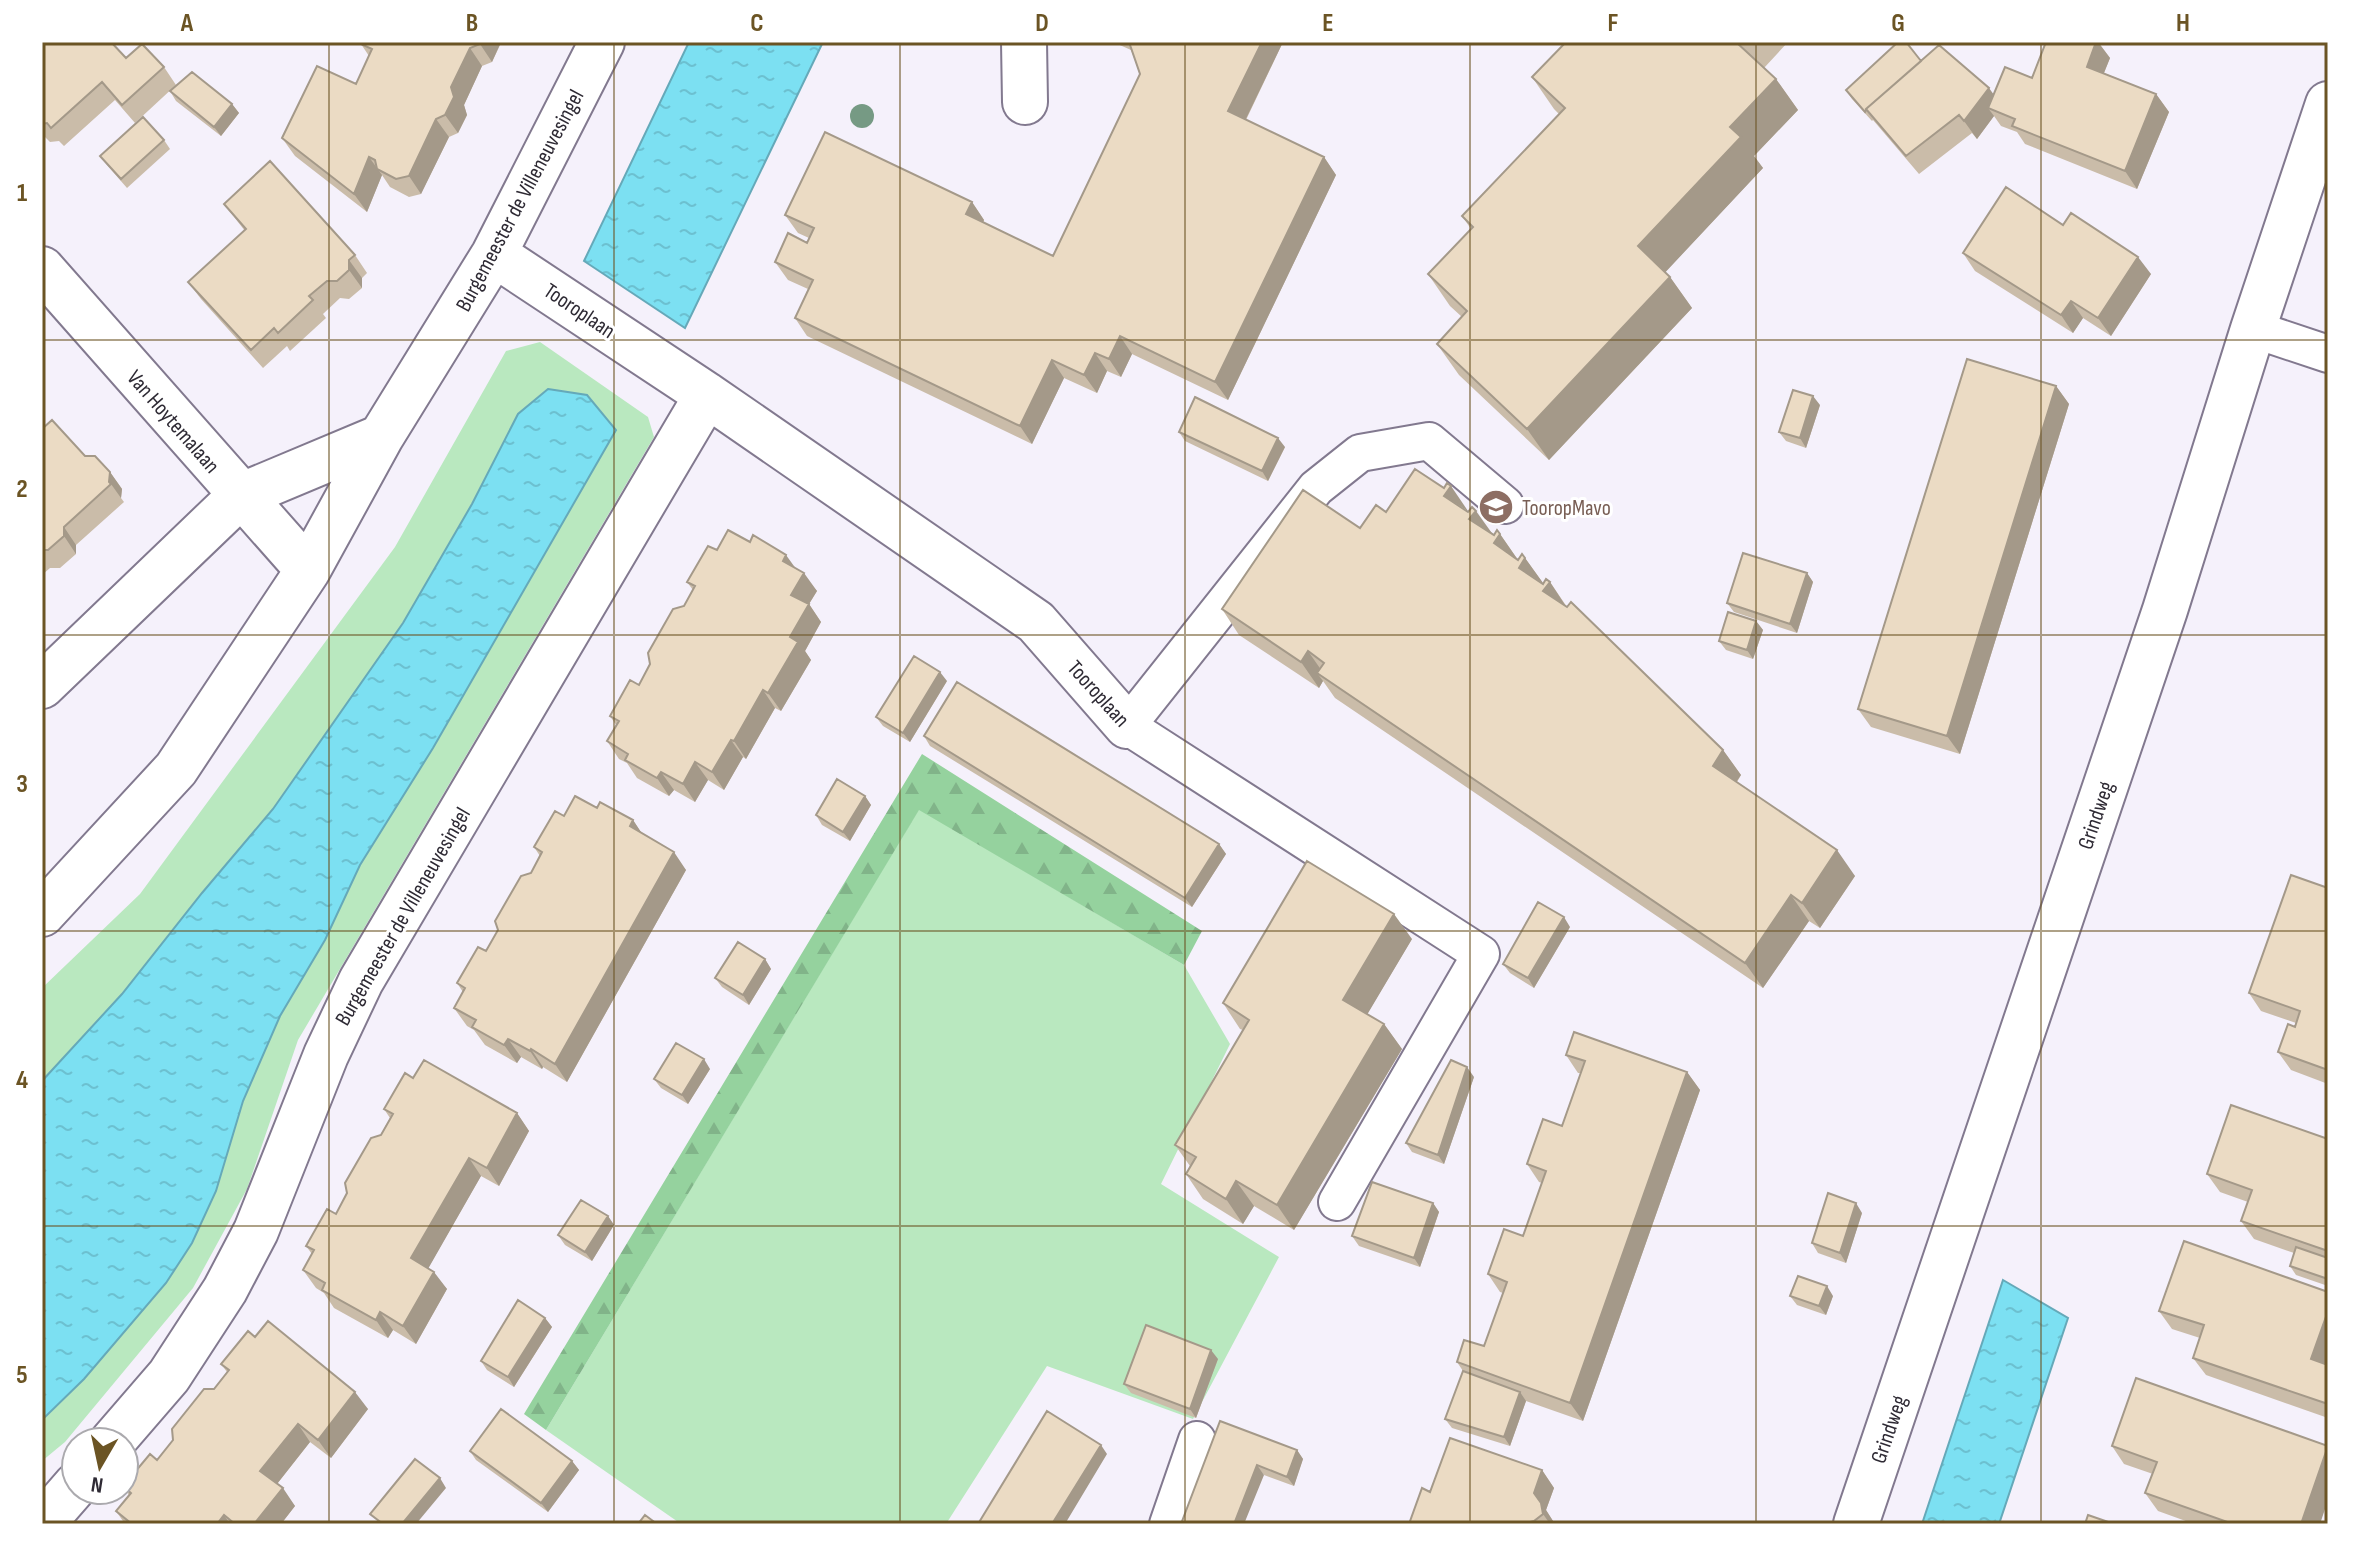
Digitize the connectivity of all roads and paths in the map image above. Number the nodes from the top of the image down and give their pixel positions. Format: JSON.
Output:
{"nodes":[{"id":1,"x":602,"y":42,"type":"edge"},
{"id":2,"x":1024,"y":42,"type":"edge"},
{"id":3,"x":1025,"y":102,"type":"dead end"},
{"id":4,"x":2328,"y":104,"type":"edge"},
{"id":5,"x":494,"y":254,"type":"junction"},
{"id":6,"x":42,"y":269,"type":"edge"},
{"id":7,"x":2253,"y":329,"type":"junction"},
{"id":8,"x":2328,"y":354,"type":"edge"},
{"id":9,"x":690,"y":384,"type":"junction"},
{"id":10,"x":381,"y":437,"type":"junction"},
{"id":11,"x":240,"y":496,"type":"junction"},
{"id":12,"x":1505,"y":505,"type":"dead end"},
{"id":13,"x":308,"y":570,"type":"junction"},
{"id":14,"x":42,"y":686,"type":"edge"},
{"id":15,"x":1127,"y":726,"type":"junction"},
{"id":16,"x":42,"y":914,"type":"edge"},
{"id":17,"x":1337,"y":1202,"type":"dead end"},
{"id":18,"x":126,"y":1426,"type":"edge"},
{"id":19,"x":1197,"y":1440,"type":"dead end"},
{"id":20,"x":60,"y":1503,"type":"edge"},
{"id":21,"x":42,"y":1524,"type":"edge"},
{"id":22,"x":1168,"y":1524,"type":"edge"},
{"id":23,"x":1856,"y":1524,"type":"edge"}],
"edges":[{"from":1,"to":5,"type":"street","name":"Burgemeester de Villeneuvesingel"},
{"from":2,"to":3,"type":"street"},
{"from":4,"to":7,"type":"street","name":"Grindweg"},
{"from":5,"to":9,"type":"street","name":"Tooroplaan"},
{"from":5,"to":10,"type":"street","name":"Burgemeester de Villeneuvesingel"},
{"from":6,"to":11,"type":"street","name":"Van Hoytemalaan"},
{"from":7,"to":8,"type":"lane"},
{"from":7,"to":23,"type":"street","name":"Grindweg"},
{"from":9,"to":15,"type":"street","name":"Tooroplaan"},
{"from":9,"to":18,"type":"street","name":"Burgemeester de Villeneuvesingel"},
{"from":10,"to":11,"type":"street"},
{"from":10,"to":13,"type":"street","name":"Burgemeester de Villeneuvesingel"},
{"from":11,"to":13,"type":"street","name":"Van Hoytemalaan"},
{"from":11,"to":14,"type":"street"},
{"from":12,"to":15,"type":"lane"},
{"from":13,"to":16,"type":"street","name":"Burgemeester de Villeneuvesingel"},
{"from":15,"to":17,"type":"lane","name":"Tooroplaan"},
{"from":19,"to":22,"type":"lane"},
{"from":20,"to":21,"type":"street"}]}
